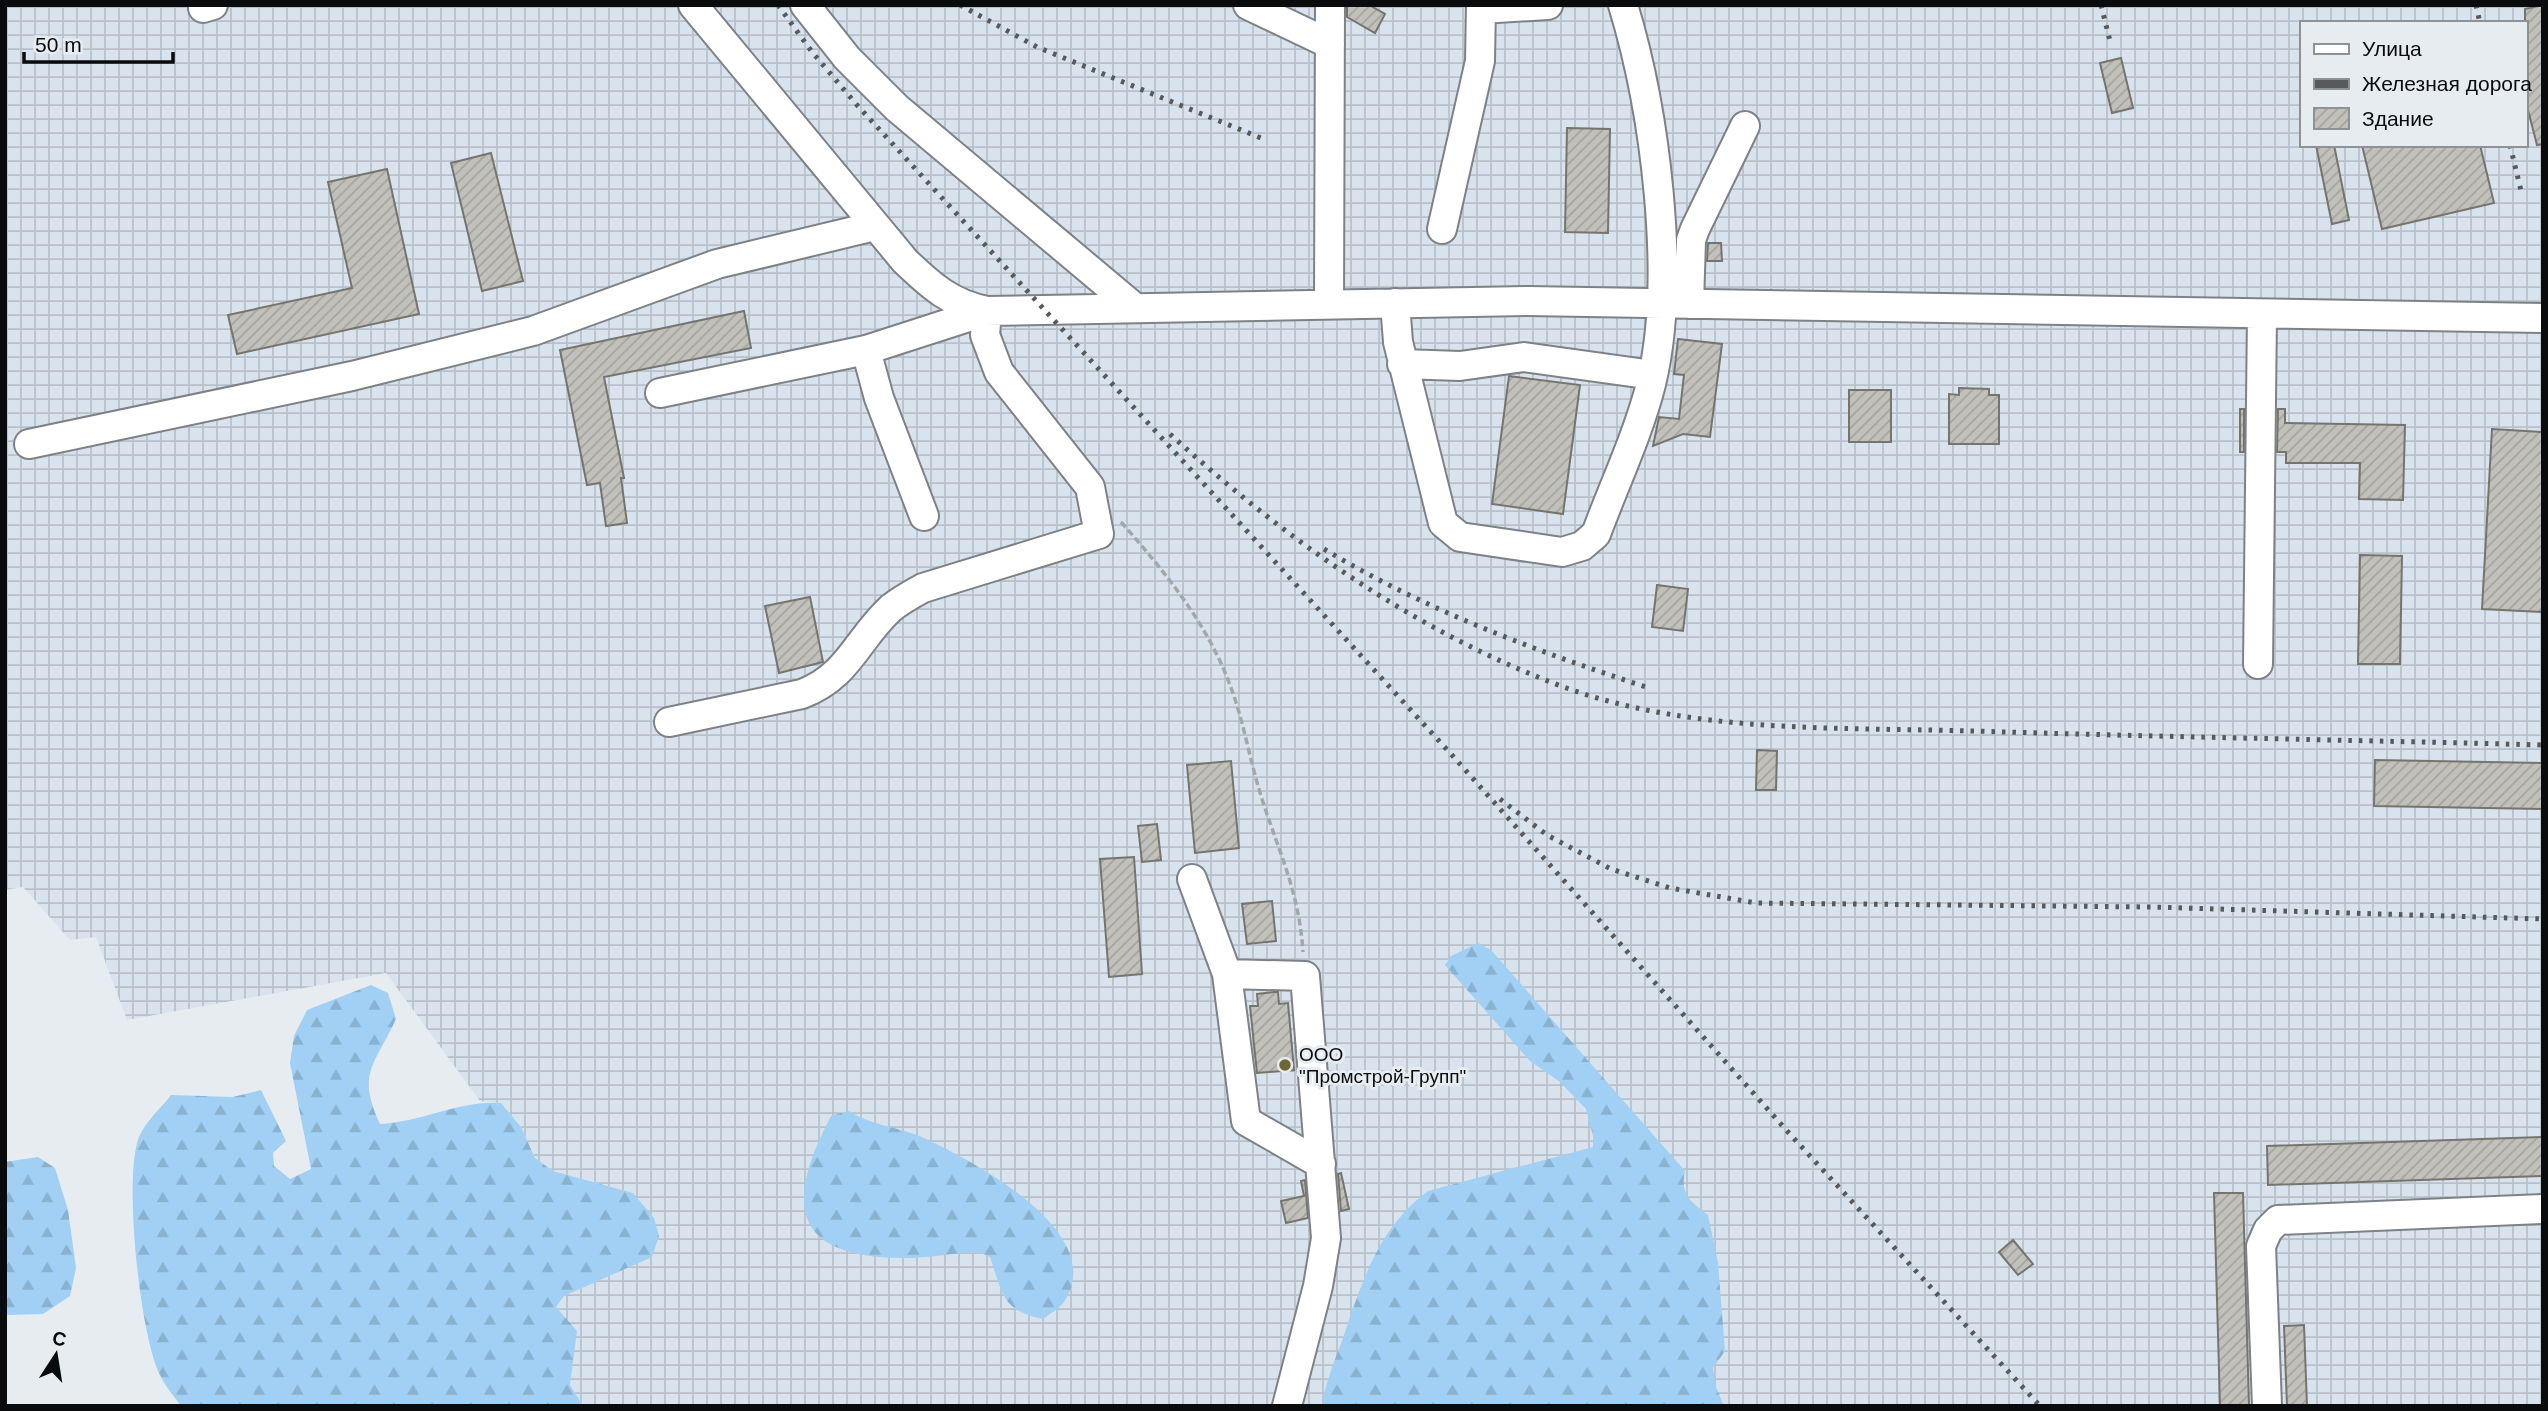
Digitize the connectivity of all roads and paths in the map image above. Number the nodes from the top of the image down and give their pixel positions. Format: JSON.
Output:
{"nodes":[{"id":1,"x":693,"y":5,"type":"edge"},
{"id":2,"x":805,"y":5,"type":"edge"},
{"id":3,"x":1248,"y":5,"type":"edge"},
{"id":4,"x":1330,"y":5,"type":"edge"},
{"id":5,"x":1548,"y":5,"type":"edge"},
{"id":6,"x":1623,"y":5,"type":"edge"},
{"id":7,"x":1481,"y":7,"type":"edge"},
{"id":8,"x":1330,"y":44,"type":"junction"},
{"id":9,"x":1745,"y":126,"type":"dead end"},
{"id":10,"x":875,"y":226,"type":"junction"},
{"id":11,"x":1442,"y":229,"type":"dead end"},
{"id":12,"x":1395,"y":303,"type":"junction"},
{"id":13,"x":1329,"y":304,"type":"junction"},
{"id":14,"x":1675,"y":304,"type":"junction"},
{"id":15,"x":1134,"y":307,"type":"junction"},
{"id":16,"x":986,"y":311,"type":"junction"},
{"id":17,"x":2262,"y":314,"type":"junction"},
{"id":18,"x":2543,"y":318,"type":"edge"},
{"id":19,"x":866,"y":350,"type":"junction"},
{"id":20,"x":1402,"y":364,"type":"junction"},
{"id":21,"x":1653,"y":375,"type":"junction"},
{"id":22,"x":660,"y":393,"type":"dead end"},
{"id":23,"x":29,"y":444,"type":"dead end"},
{"id":24,"x":924,"y":516,"type":"dead end"},
{"id":25,"x":1115,"y":516,"type":"dead end"},
{"id":26,"x":2258,"y":664,"type":"dead end"},
{"id":27,"x":670,"y":722,"type":"dead end"},
{"id":28,"x":1192,"y":879,"type":"dead end"},
{"id":29,"x":1227,"y":974,"type":"junction"},
{"id":30,"x":1305,"y":976,"type":"junction"},
{"id":31,"x":1321,"y":1164,"type":"junction"},
{"id":32,"x":2543,"y":1209,"type":"edge"},
{"id":33,"x":1287,"y":1406,"type":"edge"},
{"id":34,"x":2267,"y":1406,"type":"edge"}],
"edges":[{"from":1,"to":10,"type":"street"},
{"from":2,"to":15,"type":"street"},
{"from":3,"to":8,"type":"street"},
{"from":4,"to":8,"type":"street"},
{"from":5,"to":7,"type":"street"},
{"from":6,"to":14,"type":"street"},
{"from":7,"to":11,"type":"street"},
{"from":8,"to":13,"type":"street"},
{"from":9,"to":14,"type":"street"},
{"from":10,"to":16,"type":"street"},
{"from":10,"to":23,"type":"street"},
{"from":12,"to":13,"type":"street"},
{"from":12,"to":14,"type":"street"},
{"from":12,"to":20,"type":"street"},
{"from":13,"to":15,"type":"street"},
{"from":14,"to":17,"type":"street"},
{"from":14,"to":21,"type":"street"},
{"from":15,"to":16,"type":"street"},
{"from":16,"to":19,"type":"street"},
{"from":16,"to":27,"type":"street"},
{"from":17,"to":18,"type":"street"},
{"from":17,"to":26,"type":"street"},
{"from":19,"to":22,"type":"street"},
{"from":19,"to":24,"type":"street"},
{"from":20,"to":21,"type":"street"},
{"from":20,"to":21,"type":"street"},
{"from":25,"to":30,"type":"path"},
{"from":28,"to":29,"type":"street"},
{"from":29,"to":30,"type":"street"},
{"from":29,"to":31,"type":"street"},
{"from":30,"to":31,"type":"street"},
{"from":31,"to":33,"type":"street"},
{"from":32,"to":34,"type":"street"}]}
